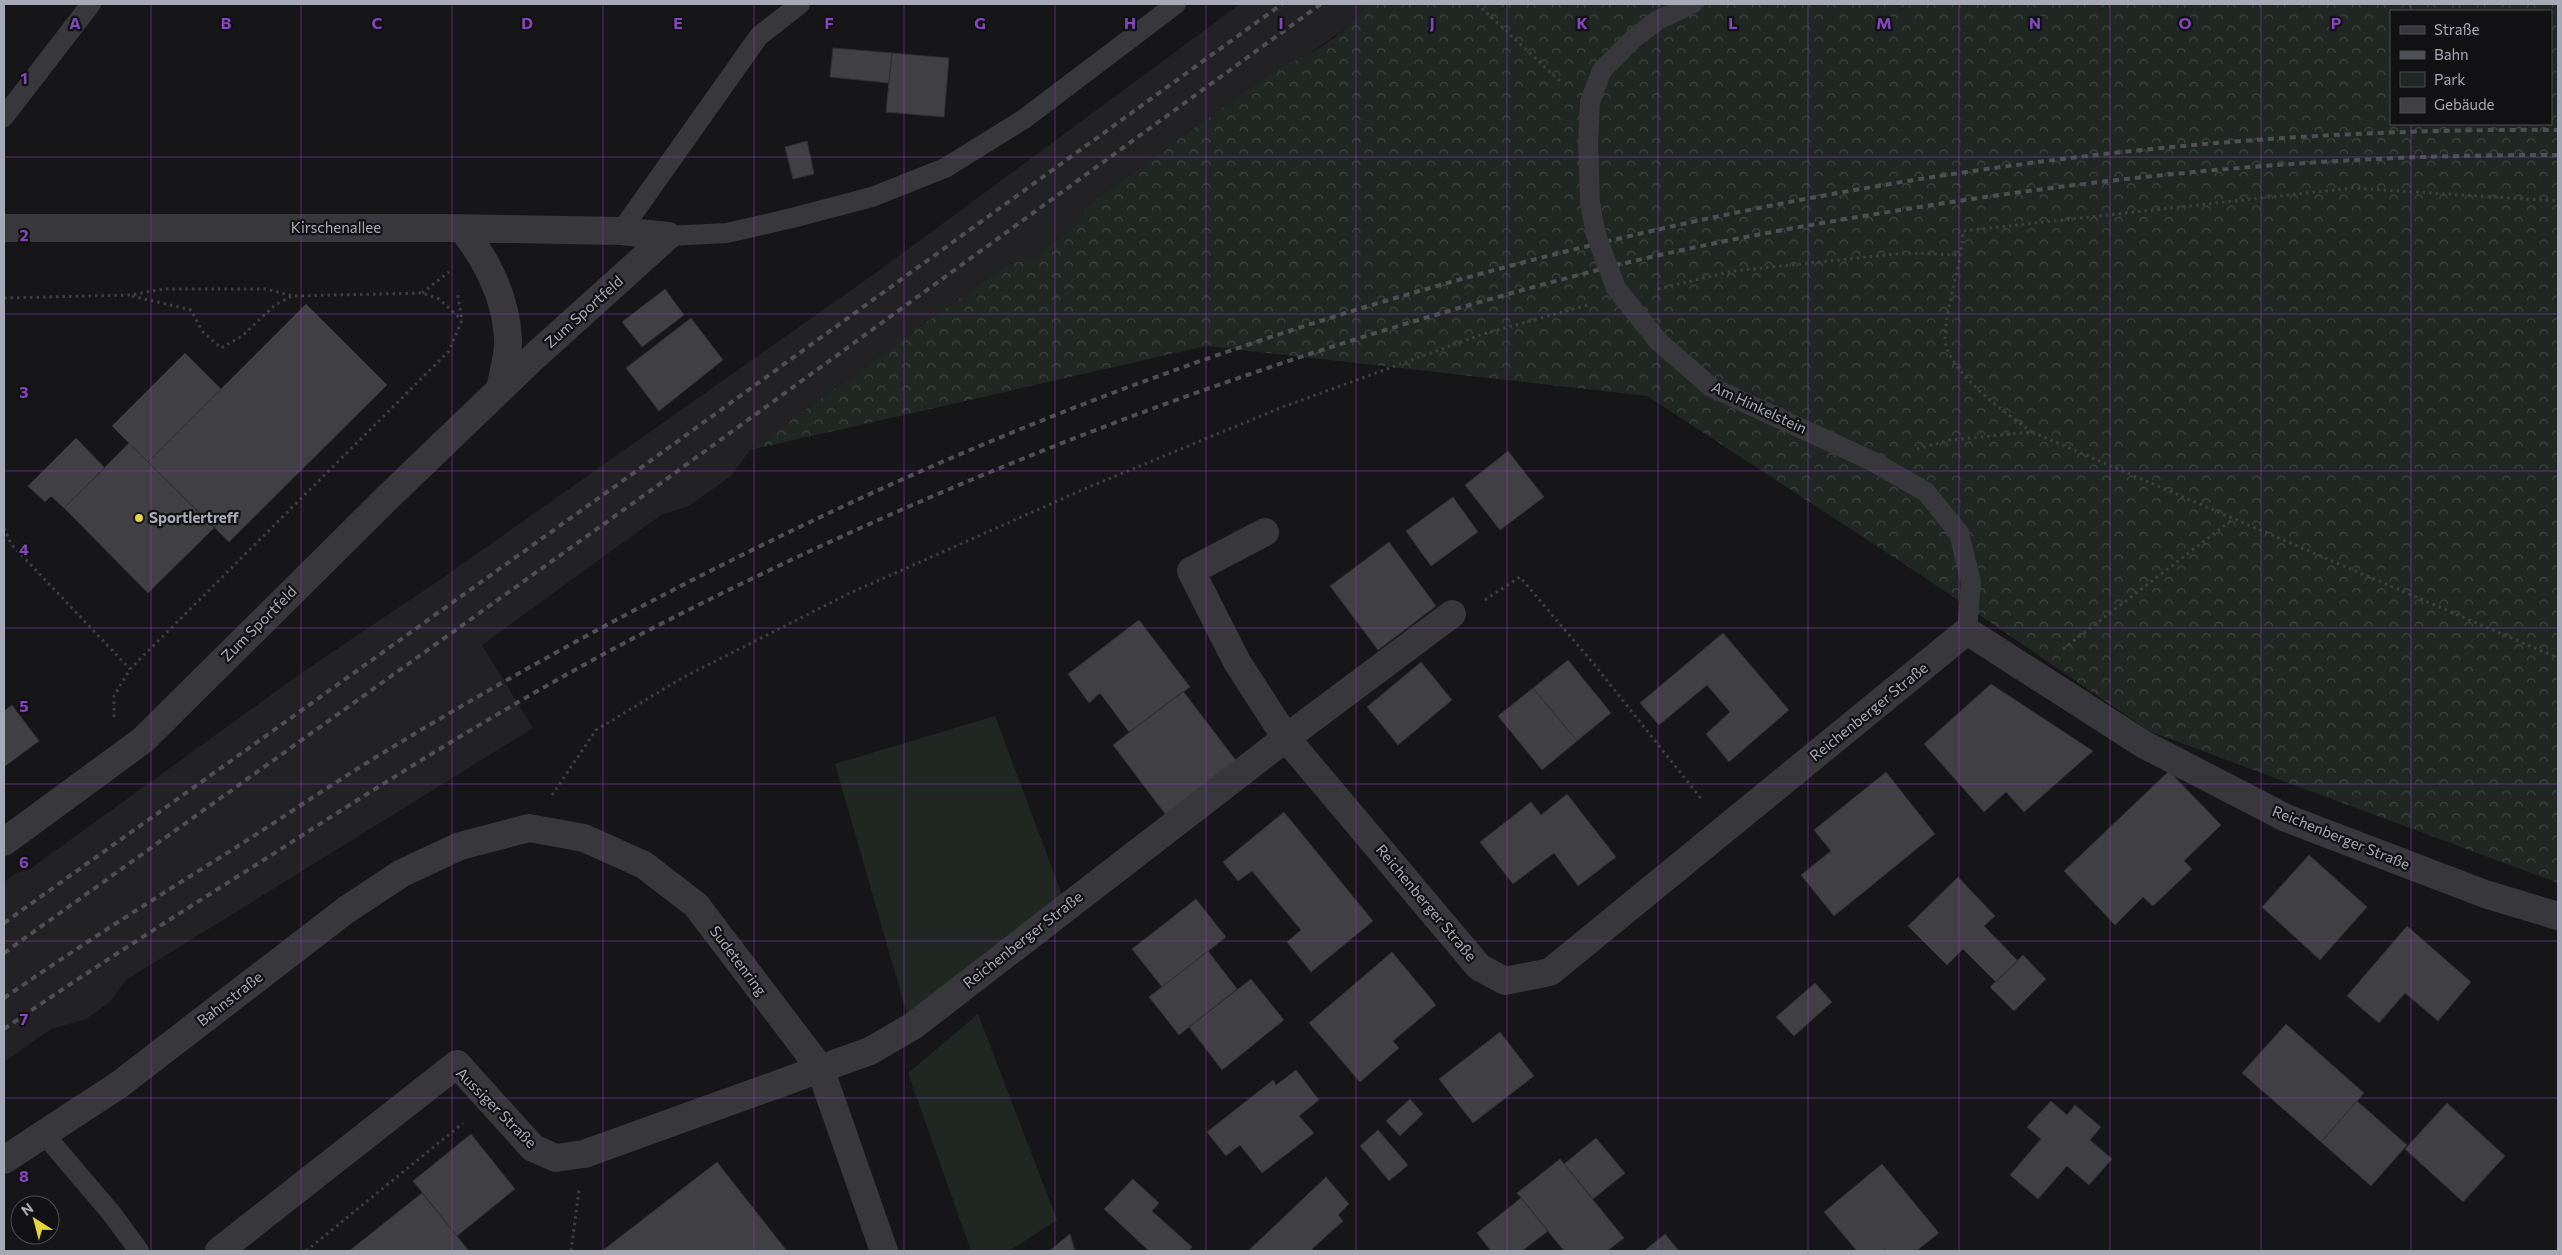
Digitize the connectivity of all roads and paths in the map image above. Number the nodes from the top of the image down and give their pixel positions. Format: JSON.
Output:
{"nodes":[{"id":1,"x":91,"y":4,"type":"edge"},
{"id":2,"x":800,"y":4,"type":"edge"},
{"id":3,"x":1176,"y":4,"type":"edge"},
{"id":4,"x":1477,"y":4,"type":"edge"},
{"id":5,"x":1692,"y":4,"type":"edge"},
{"id":6,"x":1590,"y":102,"type":"junction"},
{"id":7,"x":4,"y":117,"type":"edge"},
{"id":8,"x":2558,"y":201,"type":"edge"},
{"id":9,"x":4,"y":228,"type":"edge"},
{"id":10,"x":463,"y":230,"type":"junction"},
{"id":11,"x":621,"y":231,"type":"junction"},
{"id":12,"x":668,"y":236,"type":"junction"},
{"id":13,"x":1961,"y":254,"type":"junction"},
{"id":14,"x":454,"y":278,"type":"dead end"},
{"id":15,"x":456,"y":286,"type":"dead end"},
{"id":16,"x":1656,"y":289,"type":"dead end"},
{"id":17,"x":422,"y":293,"type":"junction"},
{"id":18,"x":132,"y":296,"type":"junction"},
{"id":19,"x":293,"y":296,"type":"junction"},
{"id":20,"x":4,"y":298,"type":"edge"},
{"id":21,"x":1598,"y":303,"type":"dead end"},
{"id":22,"x":462,"y":320,"type":"junction"},
{"id":23,"x":500,"y":389,"type":"junction"},
{"id":24,"x":2032,"y":432,"type":"junction"},
{"id":25,"x":1874,"y":462,"type":"junction"},
{"id":26,"x":2233,"y":519,"type":"junction"},
{"id":27,"x":4,"y":528,"type":"edge"},
{"id":28,"x":1265,"y":532,"type":"dead end"},
{"id":29,"x":1452,"y":614,"type":"joint"},
{"id":30,"x":1967,"y":631,"type":"junction"},
{"id":31,"x":2558,"y":658,"type":"edge"},
{"id":32,"x":130,"y":669,"type":"junction"},
{"id":33,"x":2032,"y":672,"type":"junction"},
{"id":34,"x":1286,"y":738,"type":"junction"},
{"id":35,"x":114,"y":760,"type":"junction"},
{"id":36,"x":529,"y":828,"type":"junction"},
{"id":37,"x":1725,"y":828,"type":"junction"},
{"id":38,"x":4,"y":842,"type":"edge"},
{"id":39,"x":460,"y":846,"type":"joint"},
{"id":40,"x":2558,"y":916,"type":"edge"},
{"id":41,"x":820,"y":1068,"type":"junction"},
{"id":42,"x":490,"y":1101,"type":"junction"},
{"id":43,"x":44,"y":1134,"type":"junction"},
{"id":44,"x":584,"y":1154,"type":"junction"},
{"id":45,"x":4,"y":1160,"type":"edge"},
{"id":46,"x":139,"y":1251,"type":"edge"},
{"id":47,"x":218,"y":1251,"type":"edge"},
{"id":48,"x":306,"y":1251,"type":"edge"},
{"id":49,"x":571,"y":1251,"type":"edge"},
{"id":50,"x":884,"y":1251,"type":"edge"}],
"edges":[{"from":1,"to":7,"type":"lane"},
{"from":2,"to":11,"type":"lane"},
{"from":3,"to":12,"type":"lane"},
{"from":4,"to":6,"type":"path"},
{"from":5,"to":6,"type":"lane"},
{"from":6,"to":25,"type":"lane","name":"Am Hinkelstein","bridge":true},
{"from":8,"to":13,"type":"path"},
{"from":9,"to":10,"type":"street","name":"Kirschenallee"},
{"from":10,"to":11,"type":"street","name":"Kirschenallee"},
{"from":10,"to":23,"type":"street"},
{"from":11,"to":12,"type":"street","name":"Kirschenallee"},
{"from":12,"to":23,"type":"street","name":"Zum Sportfeld"},
{"from":13,"to":16,"type":"path"},
{"from":13,"to":24,"type":"path"},
{"from":14,"to":17,"type":"path"},
{"from":15,"to":22,"type":"path"},
{"from":17,"to":19,"type":"path"},
{"from":17,"to":22,"type":"path"},
{"from":18,"to":19,"type":"path"},
{"from":18,"to":19,"type":"path"},
{"from":18,"to":20,"type":"path"},
{"from":21,"to":36,"type":"path"},
{"from":22,"to":32,"type":"path"},
{"from":23,"to":35,"type":"street","name":"Zum Sportfeld"},
{"from":24,"to":25,"type":"path"},
{"from":24,"to":26,"type":"path"},
{"from":25,"to":30,"type":"lane","name":"Am Hinkelstein"},
{"from":26,"to":31,"type":"path"},
{"from":26,"to":33,"type":"path"},
{"from":27,"to":32,"type":"path"},
{"from":28,"to":34,"type":"street","name":"Reichenberger Straße"},
{"from":29,"to":34,"type":"street","name":"Reichenberger Straße"},
{"from":29,"to":37,"type":"path"},
{"from":30,"to":33,"type":"street","name":"Reichenberger Straße"},
{"from":30,"to":37,"type":"street","name":"Reichenberger Straße"},
{"from":32,"to":35,"type":"path"},
{"from":33,"to":40,"type":"street","name":"Reichenberger Straße"},
{"from":34,"to":37,"type":"street","name":"Reichenberger Straße"},
{"from":34,"to":41,"type":"street","name":"Reichenberger Straße"},
{"from":35,"to":38,"type":"street","name":"Zum Sportfeld"},
{"from":36,"to":39,"type":"street","name":"Sudetenring"},
{"from":36,"to":41,"type":"street","name":"Sudetenring"},
{"from":39,"to":43,"type":"street","name":"Bahnstraße"},
{"from":41,"to":44,"type":"street","name":"Aussiger Straße"},
{"from":41,"to":50,"type":"street","name":"Sudetenring"},
{"from":42,"to":44,"type":"street","name":"Aussiger Straße"},
{"from":42,"to":47,"type":"street","name":"Aussiger Straße"},
{"from":42,"to":48,"type":"path"},
{"from":43,"to":45,"type":"street","name":"Bahnstraße"},
{"from":43,"to":46,"type":"lane"},
{"from":44,"to":49,"type":"path"}]}
